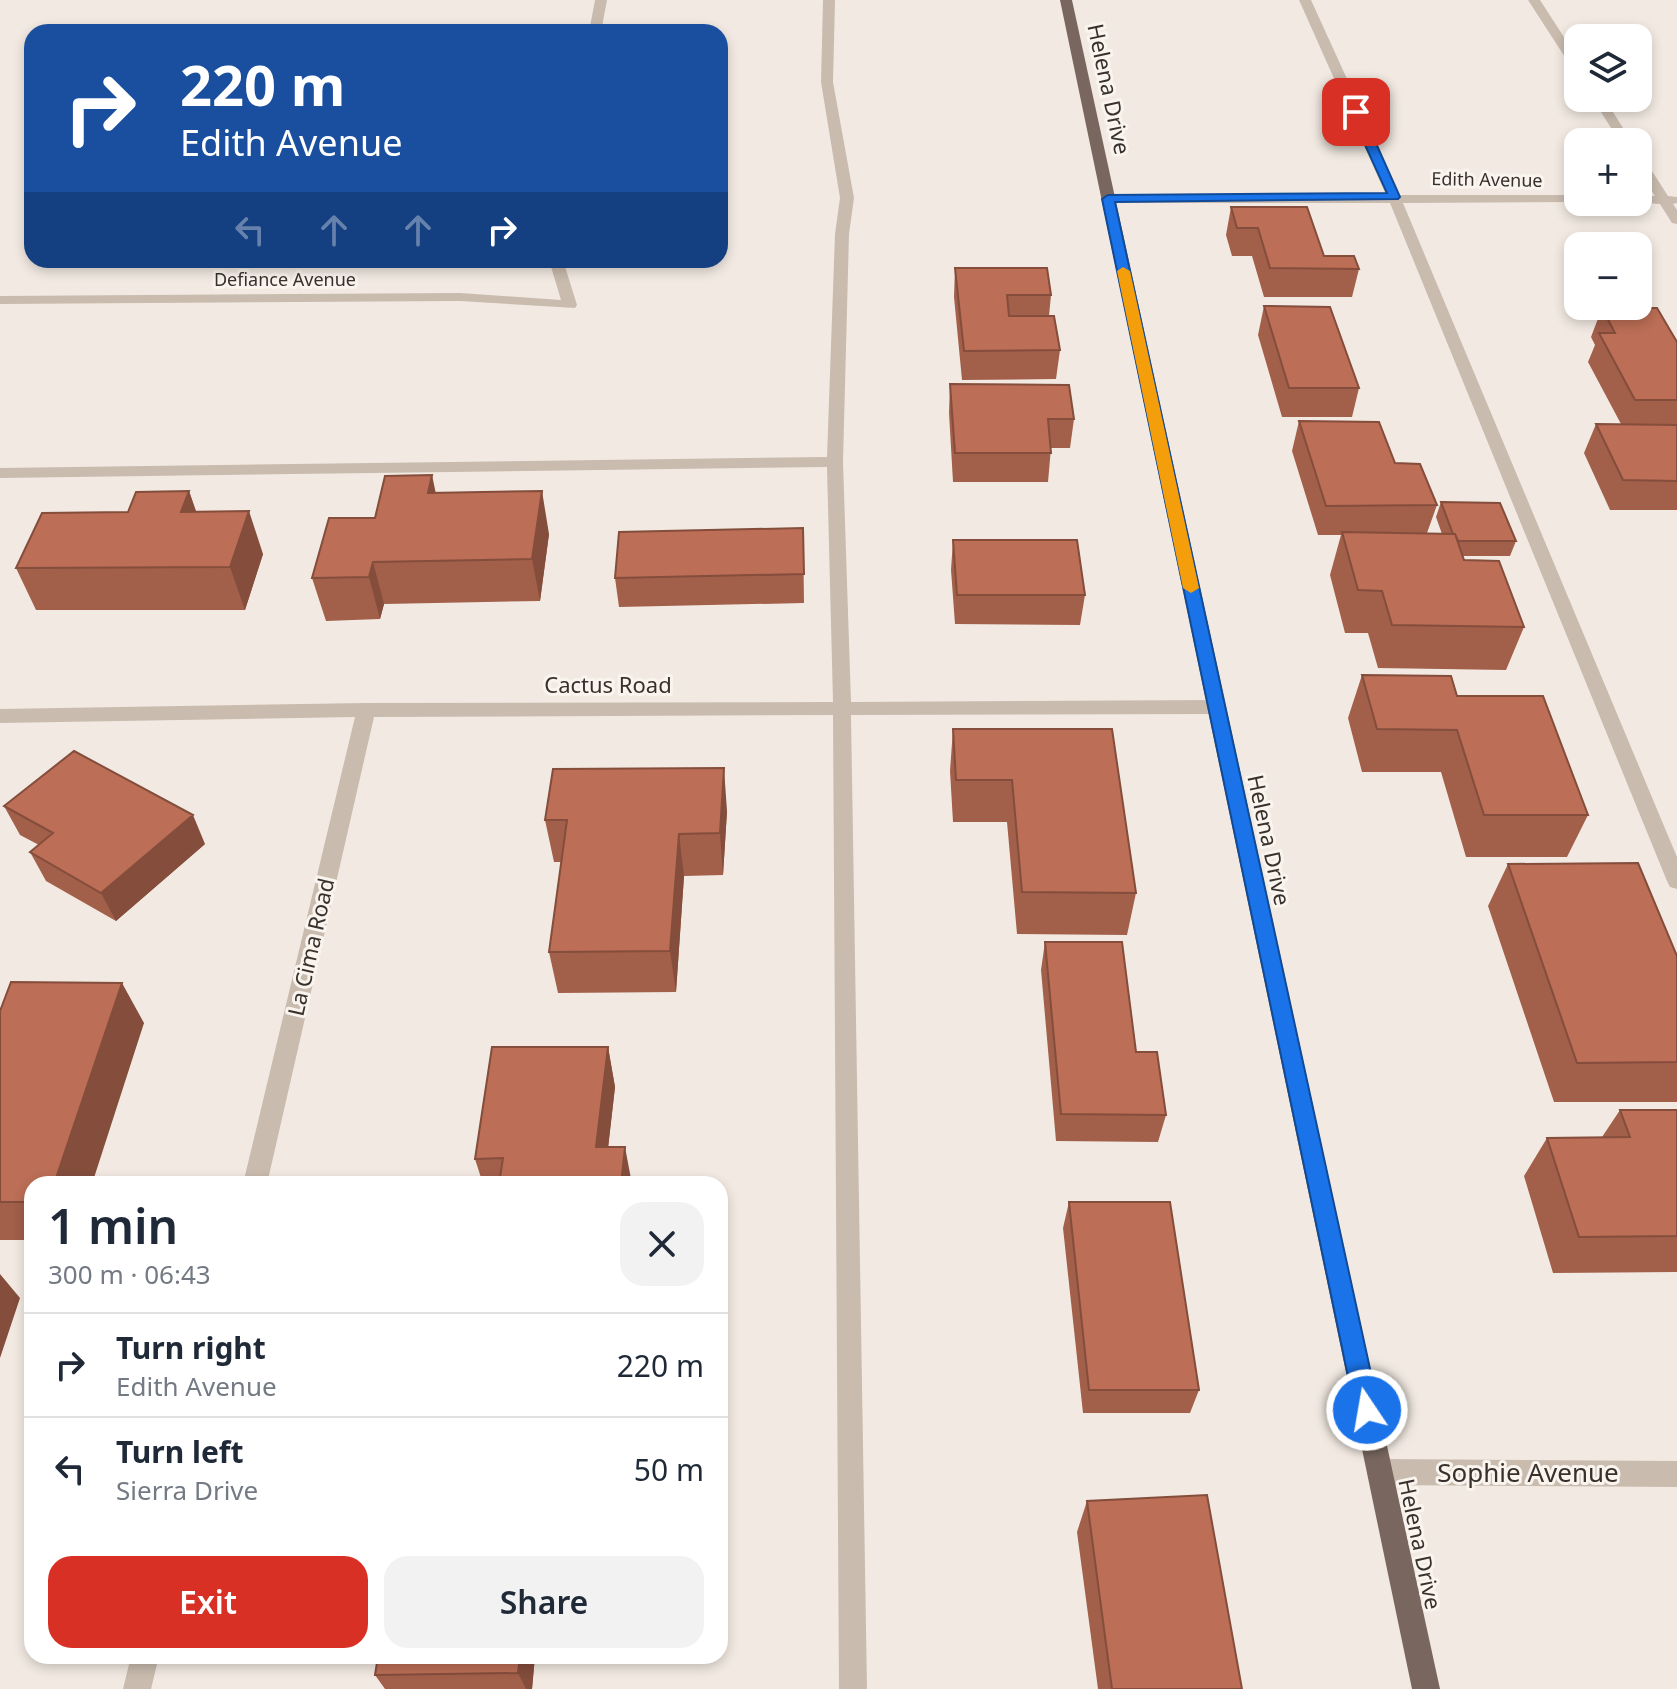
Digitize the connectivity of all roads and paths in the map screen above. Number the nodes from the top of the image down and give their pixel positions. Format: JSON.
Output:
{"nodes":[{"id":1,"x":601,"y":0,"type":"edge"},
{"id":2,"x":829,"y":0,"type":"edge"},
{"id":3,"x":1066,"y":0,"type":"edge"},
{"id":4,"x":1305,"y":0,"type":"edge"},
{"id":5,"x":1534,"y":0,"type":"edge"},
{"id":6,"x":596,"y":24,"type":"edge"},
{"id":7,"x":1564,"y":46,"type":"edge"},
{"id":8,"x":1652,"y":178,"type":"edge"},
{"id":9,"x":1394,"y":197,"type":"junction"},
{"id":10,"x":1108,"y":199,"type":"junction"},
{"id":11,"x":1564,"y":199,"type":"edge"},
{"id":12,"x":1670,"y":200,"type":"edge"},
{"id":13,"x":1677,"y":220,"type":"edge"},
{"id":14,"x":558,"y":268,"type":"edge"},
{"id":15,"x":0,"y":300,"type":"edge"},
{"id":16,"x":835,"y":462,"type":"junction"},
{"id":17,"x":0,"y":473,"type":"edge"},
{"id":18,"x":1217,"y":707,"type":"junction"},
{"id":19,"x":842,"y":708,"type":"junction"},
{"id":20,"x":366,"y":710,"type":"junction"},
{"id":21,"x":0,"y":716,"type":"edge"},
{"id":22,"x":1677,"y":881,"type":"edge"},
{"id":23,"x":257,"y":1176,"type":"edge"},
{"id":24,"x":1380,"y":1472,"type":"junction"},
{"id":25,"x":1677,"y":1474,"type":"edge"},
{"id":26,"x":143,"y":1664,"type":"edge"},
{"id":27,"x":137,"y":1689,"type":"edge"},
{"id":28,"x":853,"y":1689,"type":"edge"},
{"id":29,"x":1426,"y":1689,"type":"edge"}],
"edges":[{"from":1,"to":6,"type":"street"},
{"from":2,"to":16,"type":"street"},
{"from":3,"to":10,"type":"main road","name":"Helena Drive"},
{"from":4,"to":9,"type":"street"},
{"from":5,"to":7,"type":"street"},
{"from":8,"to":12,"type":"street"},
{"from":9,"to":10,"type":"street","name":"Edith Avenue"},
{"from":9,"to":11,"type":"street","name":"Edith Avenue"},
{"from":9,"to":22,"type":"street"},
{"from":10,"to":18,"type":"main road","name":"Helena Drive"},
{"from":12,"to":13,"type":"street"},
{"from":14,"to":15,"type":"street","name":"Defiance Avenue"},
{"from":16,"to":17,"type":"street"},
{"from":16,"to":19,"type":"street"},
{"from":18,"to":19,"type":"street","name":"Cactus Road"},
{"from":18,"to":24,"type":"main road","name":"Helena Drive"},
{"from":19,"to":20,"type":"street","name":"Cactus Road"},
{"from":19,"to":28,"type":"street"},
{"from":20,"to":21,"type":"street","name":"Cactus Road"},
{"from":20,"to":23,"type":"street","name":"La Cima Road"},
{"from":24,"to":25,"type":"street","name":"Sophie Avenue"},
{"from":24,"to":29,"type":"main road","name":"Helena Drive"},
{"from":26,"to":27,"type":"street"}]}
